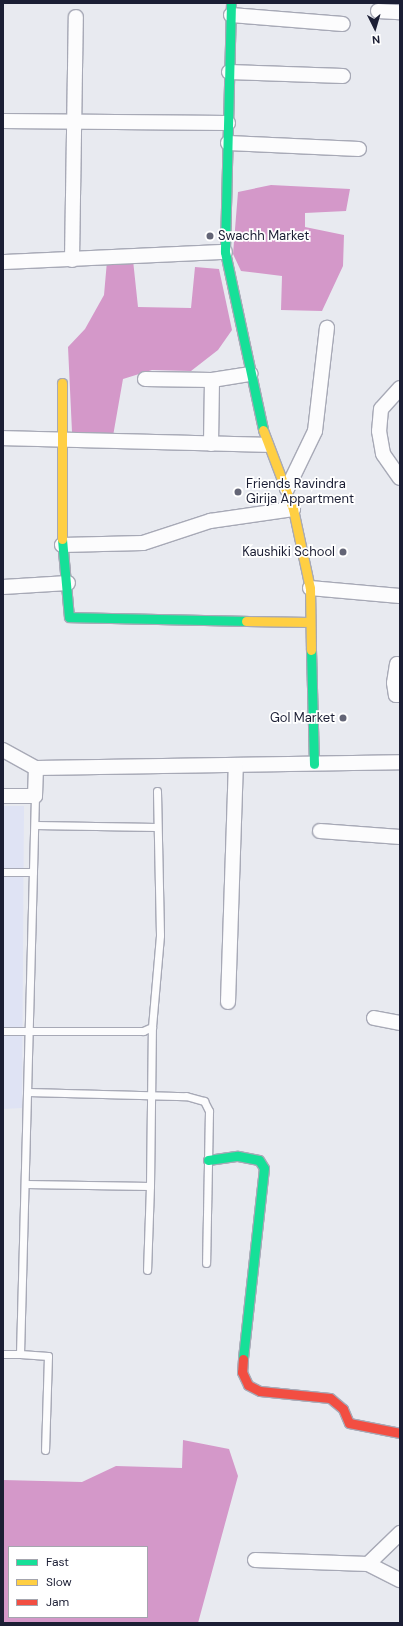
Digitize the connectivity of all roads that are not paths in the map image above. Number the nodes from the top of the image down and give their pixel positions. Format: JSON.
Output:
{"nodes":[{"id":1,"x":231,"y":9,"type":"edge"},
{"id":2,"x":378,"y":11,"type":"dead end"},
{"id":3,"x":400,"y":12,"type":"edge"},
{"id":4,"x":76,"y":17,"type":"dead end"},
{"id":5,"x":343,"y":24,"type":"dead end"},
{"id":6,"x":229,"y":72,"type":"junction"},
{"id":7,"x":343,"y":76,"type":"dead end"},
{"id":8,"x":3,"y":121,"type":"edge"},
{"id":9,"x":73,"y":121,"type":"junction"},
{"id":10,"x":228,"y":124,"type":"junction"},
{"id":11,"x":228,"y":143,"type":"junction"},
{"id":12,"x":359,"y":149,"type":"dead end"},
{"id":13,"x":224,"y":252,"type":"junction"},
{"id":14,"x":72,"y":260,"type":"junction"},
{"id":15,"x":3,"y":262,"type":"edge"},
{"id":16,"x":327,"y":328,"type":"dead end"},
{"id":17,"x":251,"y":374,"type":"junction"},
{"id":18,"x":145,"y":378,"type":"dead end"},
{"id":19,"x":212,"y":380,"type":"junction"},
{"id":20,"x":62,"y":383,"type":"dead end"},
{"id":21,"x":400,"y":388,"type":"edge"},
{"id":22,"x":3,"y":438,"type":"edge"},
{"id":23,"x":61,"y":440,"type":"junction"},
{"id":24,"x":210,"y":444,"type":"junction"},
{"id":25,"x":266,"y":445,"type":"junction"},
{"id":26,"x":400,"y":478,"type":"edge"},
{"id":27,"x":287,"y":489,"type":"junction"},
{"id":28,"x":293,"y":509,"type":"junction"},
{"id":29,"x":62,"y":544,"type":"junction"},
{"id":30,"x":68,"y":583,"type":"junction"},
{"id":31,"x":3,"y":587,"type":"edge"},
{"id":32,"x":310,"y":588,"type":"junction"},
{"id":33,"x":400,"y":596,"type":"edge"},
{"id":34,"x":310,"y":622,"type":"junction"},
{"id":35,"x":396,"y":664,"type":"dead end"},
{"id":36,"x":400,"y":695,"type":"edge"},
{"id":37,"x":3,"y":750,"type":"edge"},
{"id":38,"x":400,"y":762,"type":"edge"},
{"id":39,"x":314,"y":764,"type":"junction"},
{"id":40,"x":236,"y":765,"type":"junction"},
{"id":41,"x":36,"y":768,"type":"junction"},
{"id":42,"x":157,"y":791,"type":"dead end"},
{"id":43,"x":3,"y":796,"type":"edge"},
{"id":44,"x":35,"y":796,"type":"junction"},
{"id":45,"x":35,"y":825,"type":"junction"},
{"id":46,"x":156,"y":828,"type":"junction"},
{"id":47,"x":320,"y":831,"type":"dead end"},
{"id":48,"x":400,"y":837,"type":"edge"},
{"id":49,"x":3,"y":872,"type":"edge"},
{"id":50,"x":33,"y":872,"type":"junction"},
{"id":51,"x":228,"y":1002,"type":"dead end"},
{"id":52,"x":374,"y":1018,"type":"dead end"},
{"id":53,"x":400,"y":1024,"type":"edge"},
{"id":54,"x":152,"y":1027,"type":"junction"},
{"id":55,"x":3,"y":1032,"type":"edge"},
{"id":56,"x":30,"y":1032,"type":"junction"},
{"id":57,"x":28,"y":1092,"type":"junction"},
{"id":58,"x":152,"y":1095,"type":"junction"},
{"id":59,"x":208,"y":1160,"type":"junction"},
{"id":60,"x":26,"y":1184,"type":"junction"},
{"id":61,"x":150,"y":1186,"type":"junction"},
{"id":62,"x":206,"y":1263,"type":"dead end"},
{"id":63,"x":147,"y":1270,"type":"dead end"},
{"id":64,"x":3,"y":1354,"type":"edge"},
{"id":65,"x":20,"y":1354,"type":"junction"},
{"id":66,"x":400,"y":1433,"type":"edge"},
{"id":67,"x":45,"y":1450,"type":"dead end"},
{"id":68,"x":400,"y":1533,"type":"edge"},
{"id":69,"x":255,"y":1560,"type":"dead end"},
{"id":70,"x":368,"y":1564,"type":"junction"},
{"id":71,"x":400,"y":1580,"type":"edge"}],
"edges":[{"from":1,"to":5,"type":"street"},
{"from":1,"to":6,"type":"street"},
{"from":2,"to":3,"type":"street"},
{"from":4,"to":9,"type":"street"},
{"from":6,"to":7,"type":"street"},
{"from":6,"to":10,"type":"street"},
{"from":8,"to":9,"type":"street"},
{"from":9,"to":10,"type":"street"},
{"from":9,"to":14,"type":"street"},
{"from":10,"to":11,"type":"street"},
{"from":11,"to":12,"type":"street"},
{"from":11,"to":13,"type":"street"},
{"from":13,"to":14,"type":"street"},
{"from":13,"to":17,"type":"street"},
{"from":14,"to":15,"type":"street"},
{"from":16,"to":27,"type":"street"},
{"from":17,"to":19,"type":"street"},
{"from":17,"to":25,"type":"street"},
{"from":18,"to":19,"type":"street"},
{"from":19,"to":24,"type":"street"},
{"from":20,"to":23,"type":"street"},
{"from":21,"to":26,"type":"street"},
{"from":22,"to":23,"type":"street"},
{"from":23,"to":24,"type":"street"},
{"from":23,"to":29,"type":"street"},
{"from":24,"to":25,"type":"street"},
{"from":25,"to":27,"type":"street"},
{"from":27,"to":28,"type":"street"},
{"from":28,"to":29,"type":"street"},
{"from":28,"to":32,"type":"street"},
{"from":29,"to":30,"type":"street"},
{"from":30,"to":31,"type":"street"},
{"from":30,"to":34,"type":"street"},
{"from":32,"to":33,"type":"street"},
{"from":32,"to":34,"type":"street"},
{"from":34,"to":39,"type":"street"},
{"from":35,"to":36,"type":"street"},
{"from":37,"to":41,"type":"street"},
{"from":38,"to":39,"type":"street"},
{"from":39,"to":40,"type":"street"},
{"from":40,"to":41,"type":"street"},
{"from":40,"to":51,"type":"street"},
{"from":41,"to":44,"type":"street"},
{"from":42,"to":46,"type":"lane"},
{"from":43,"to":44,"type":"street"},
{"from":44,"to":45,"type":"lane"},
{"from":45,"to":46,"type":"lane"},
{"from":45,"to":50,"type":"lane"},
{"from":46,"to":54,"type":"lane"},
{"from":47,"to":48,"type":"street"},
{"from":49,"to":50,"type":"lane"},
{"from":50,"to":56,"type":"lane"},
{"from":52,"to":53,"type":"street"},
{"from":54,"to":56,"type":"lane"},
{"from":54,"to":58,"type":"lane"},
{"from":55,"to":56,"type":"lane"},
{"from":56,"to":57,"type":"lane"},
{"from":57,"to":58,"type":"lane"},
{"from":57,"to":60,"type":"lane"},
{"from":58,"to":59,"type":"lane"},
{"from":58,"to":61,"type":"lane"},
{"from":59,"to":62,"type":"lane"},
{"from":59,"to":66,"type":"street"},
{"from":60,"to":61,"type":"lane"},
{"from":60,"to":65,"type":"lane"},
{"from":61,"to":63,"type":"lane"},
{"from":64,"to":65,"type":"lane"},
{"from":65,"to":67,"type":"lane"},
{"from":68,"to":70,"type":"street"},
{"from":69,"to":70,"type":"street"},
{"from":70,"to":71,"type":"street"}]}
